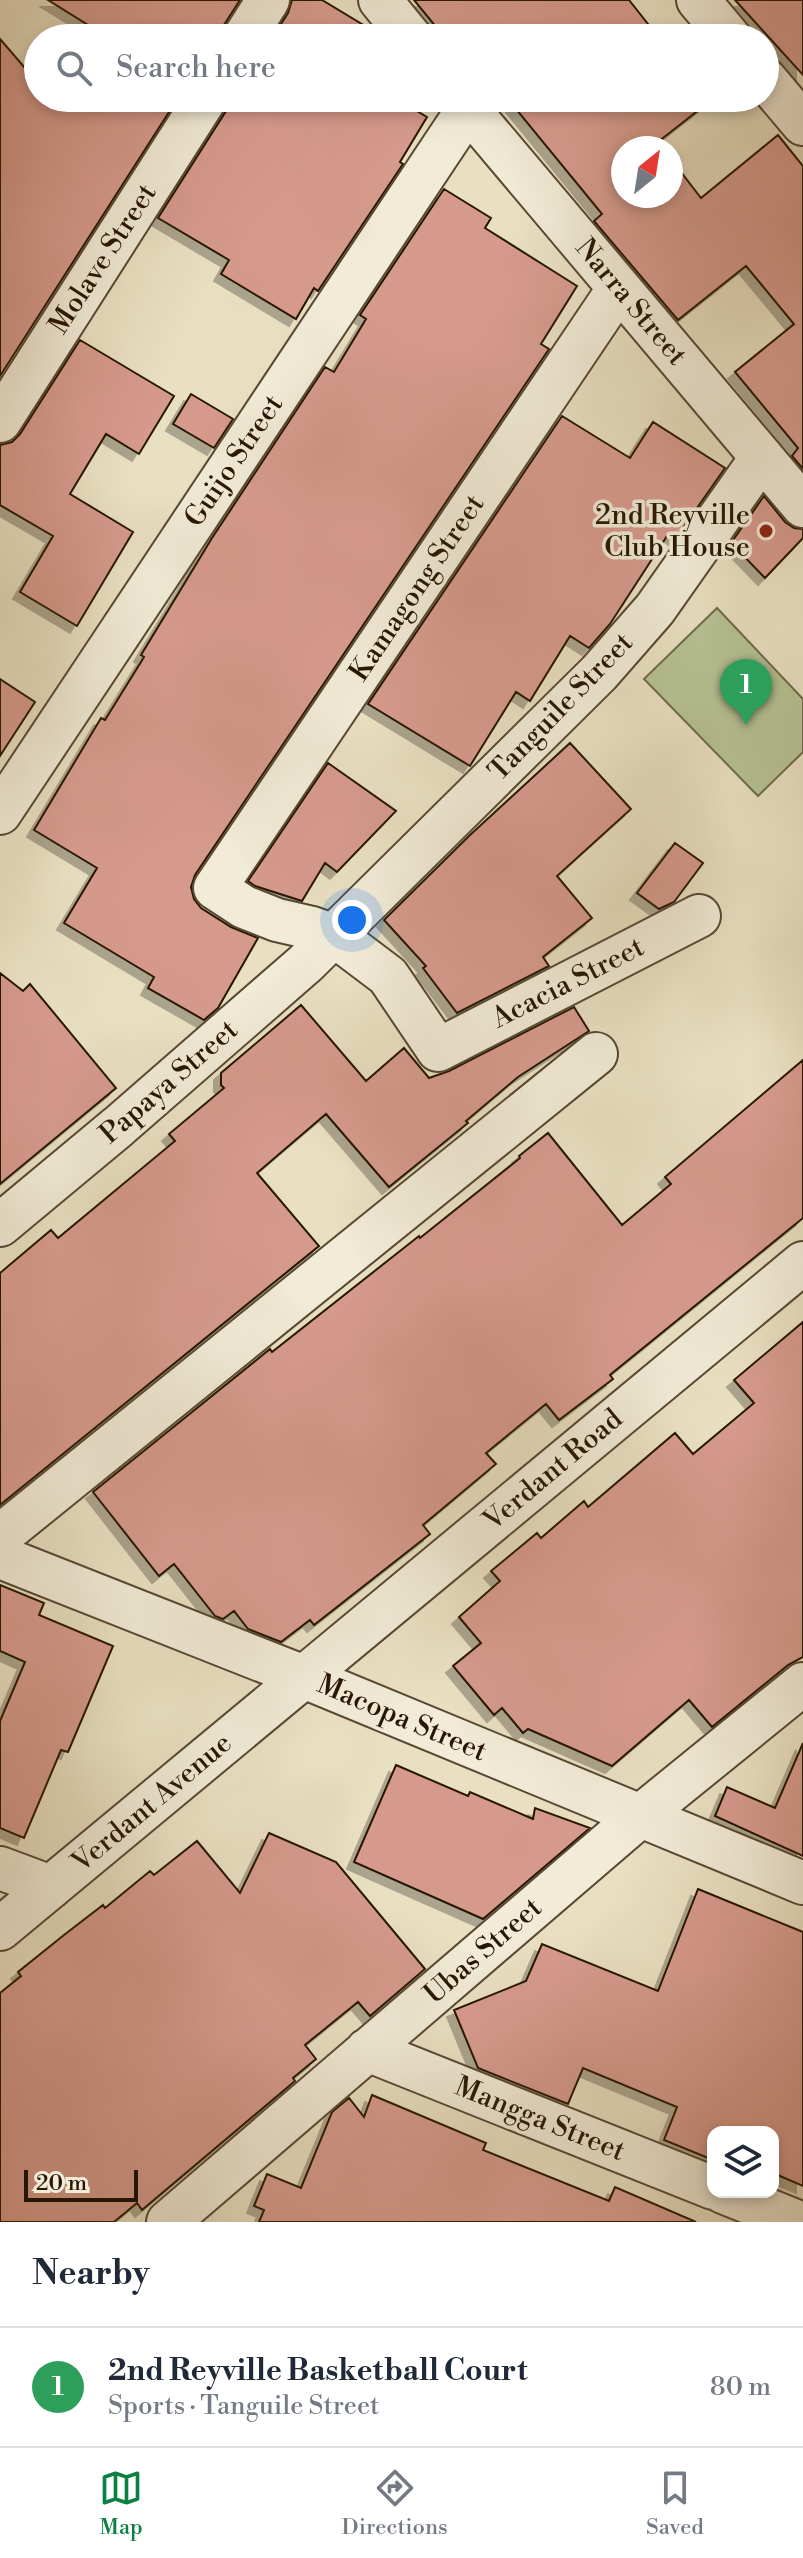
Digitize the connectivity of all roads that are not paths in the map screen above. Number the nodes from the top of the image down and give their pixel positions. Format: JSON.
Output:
{"nodes":[{"id":1,"x":268,"y":0,"type":"edge"},
{"id":2,"x":380,"y":0,"type":"edge"},
{"id":3,"x":698,"y":0,"type":"edge"},
{"id":4,"x":253,"y":24,"type":"edge"},
{"id":5,"x":400,"y":24,"type":"edge"},
{"id":6,"x":718,"y":24,"type":"edge"},
{"id":7,"x":779,"y":96,"type":"edge"},
{"id":8,"x":197,"y":112,"type":"edge"},
{"id":9,"x":458,"y":112,"type":"edge"},
{"id":10,"x":470,"y":112,"type":"edge"},
{"id":11,"x":803,"y":124,"type":"edge"},
{"id":12,"x":619,"y":288,"type":"junction"},
{"id":13,"x":0,"y":421,"type":"edge"},
{"id":14,"x":762,"y":457,"type":"junction"},
{"id":15,"x":803,"y":506,"type":"edge"},
{"id":16,"x":4,"y":799,"type":"edge"},
{"id":17,"x":699,"y":916,"type":"dead end"},
{"id":18,"x":335,"y":936,"type":"junction"},
{"id":19,"x":596,"y":1054,"type":"dead end"},
{"id":20,"x":0,"y":1225,"type":"edge"},
{"id":21,"x":803,"y":1263,"type":"edge"},
{"id":22,"x":0,"y":1536,"type":"edge"},
{"id":23,"x":0,"y":1557,"type":"edge"},
{"id":24,"x":304,"y":1677,"type":"junction"},
{"id":25,"x":803,"y":1684,"type":"edge"},
{"id":26,"x":639,"y":1817,"type":"junction"},
{"id":27,"x":0,"y":1868,"type":"edge"},
{"id":28,"x":803,"y":1883,"type":"edge"},
{"id":29,"x":51,"y":1887,"type":"junction"},
{"id":30,"x":0,"y":1929,"type":"edge"},
{"id":31,"x":367,"y":2050,"type":"junction"},
{"id":32,"x":707,"y":2186,"type":"edge"},
{"id":33,"x":738,"y":2198,"type":"edge"},
{"id":34,"x":168,"y":2222,"type":"edge"},
{"id":35,"x":798,"y":2222,"type":"edge"}],
"edges":[{"from":1,"to":4,"type":"street"},
{"from":2,"to":5,"type":"street"},
{"from":3,"to":6,"type":"street"},
{"from":7,"to":11,"type":"street"},
{"from":8,"to":13,"type":"street","name":"Molave Street"},
{"from":9,"to":16,"type":"street","name":"Guijo Street"},
{"from":10,"to":12,"type":"street","name":"Narra Street"},
{"from":12,"to":14,"type":"street","name":"Narra Street"},
{"from":12,"to":18,"type":"street","name":"Kamagong Street"},
{"from":14,"to":15,"type":"street","name":"Narra Street"},
{"from":14,"to":18,"type":"street","name":"Tanguile Street"},
{"from":17,"to":18,"type":"street","name":"Acacia Street"},
{"from":18,"to":20,"type":"street","name":"Papaya Street"},
{"from":19,"to":22,"type":"street"},
{"from":21,"to":24,"type":"street","name":"Verdant Road"},
{"from":23,"to":24,"type":"street","name":"Macopa Street"},
{"from":24,"to":26,"type":"street","name":"Macopa Street"},
{"from":24,"to":29,"type":"street","name":"Verdant Avenue"},
{"from":25,"to":26,"type":"street","name":"Ubas Street"},
{"from":26,"to":28,"type":"street","name":"Macopa Street"},
{"from":26,"to":31,"type":"street","name":"Ubas Street"},
{"from":27,"to":29,"type":"street"},
{"from":29,"to":30,"type":"street","name":"Verdant Avenue"},
{"from":31,"to":32,"type":"street","name":"Mangga Street"},
{"from":31,"to":34,"type":"street","name":"Ubas Street"},
{"from":33,"to":35,"type":"street"}]}
